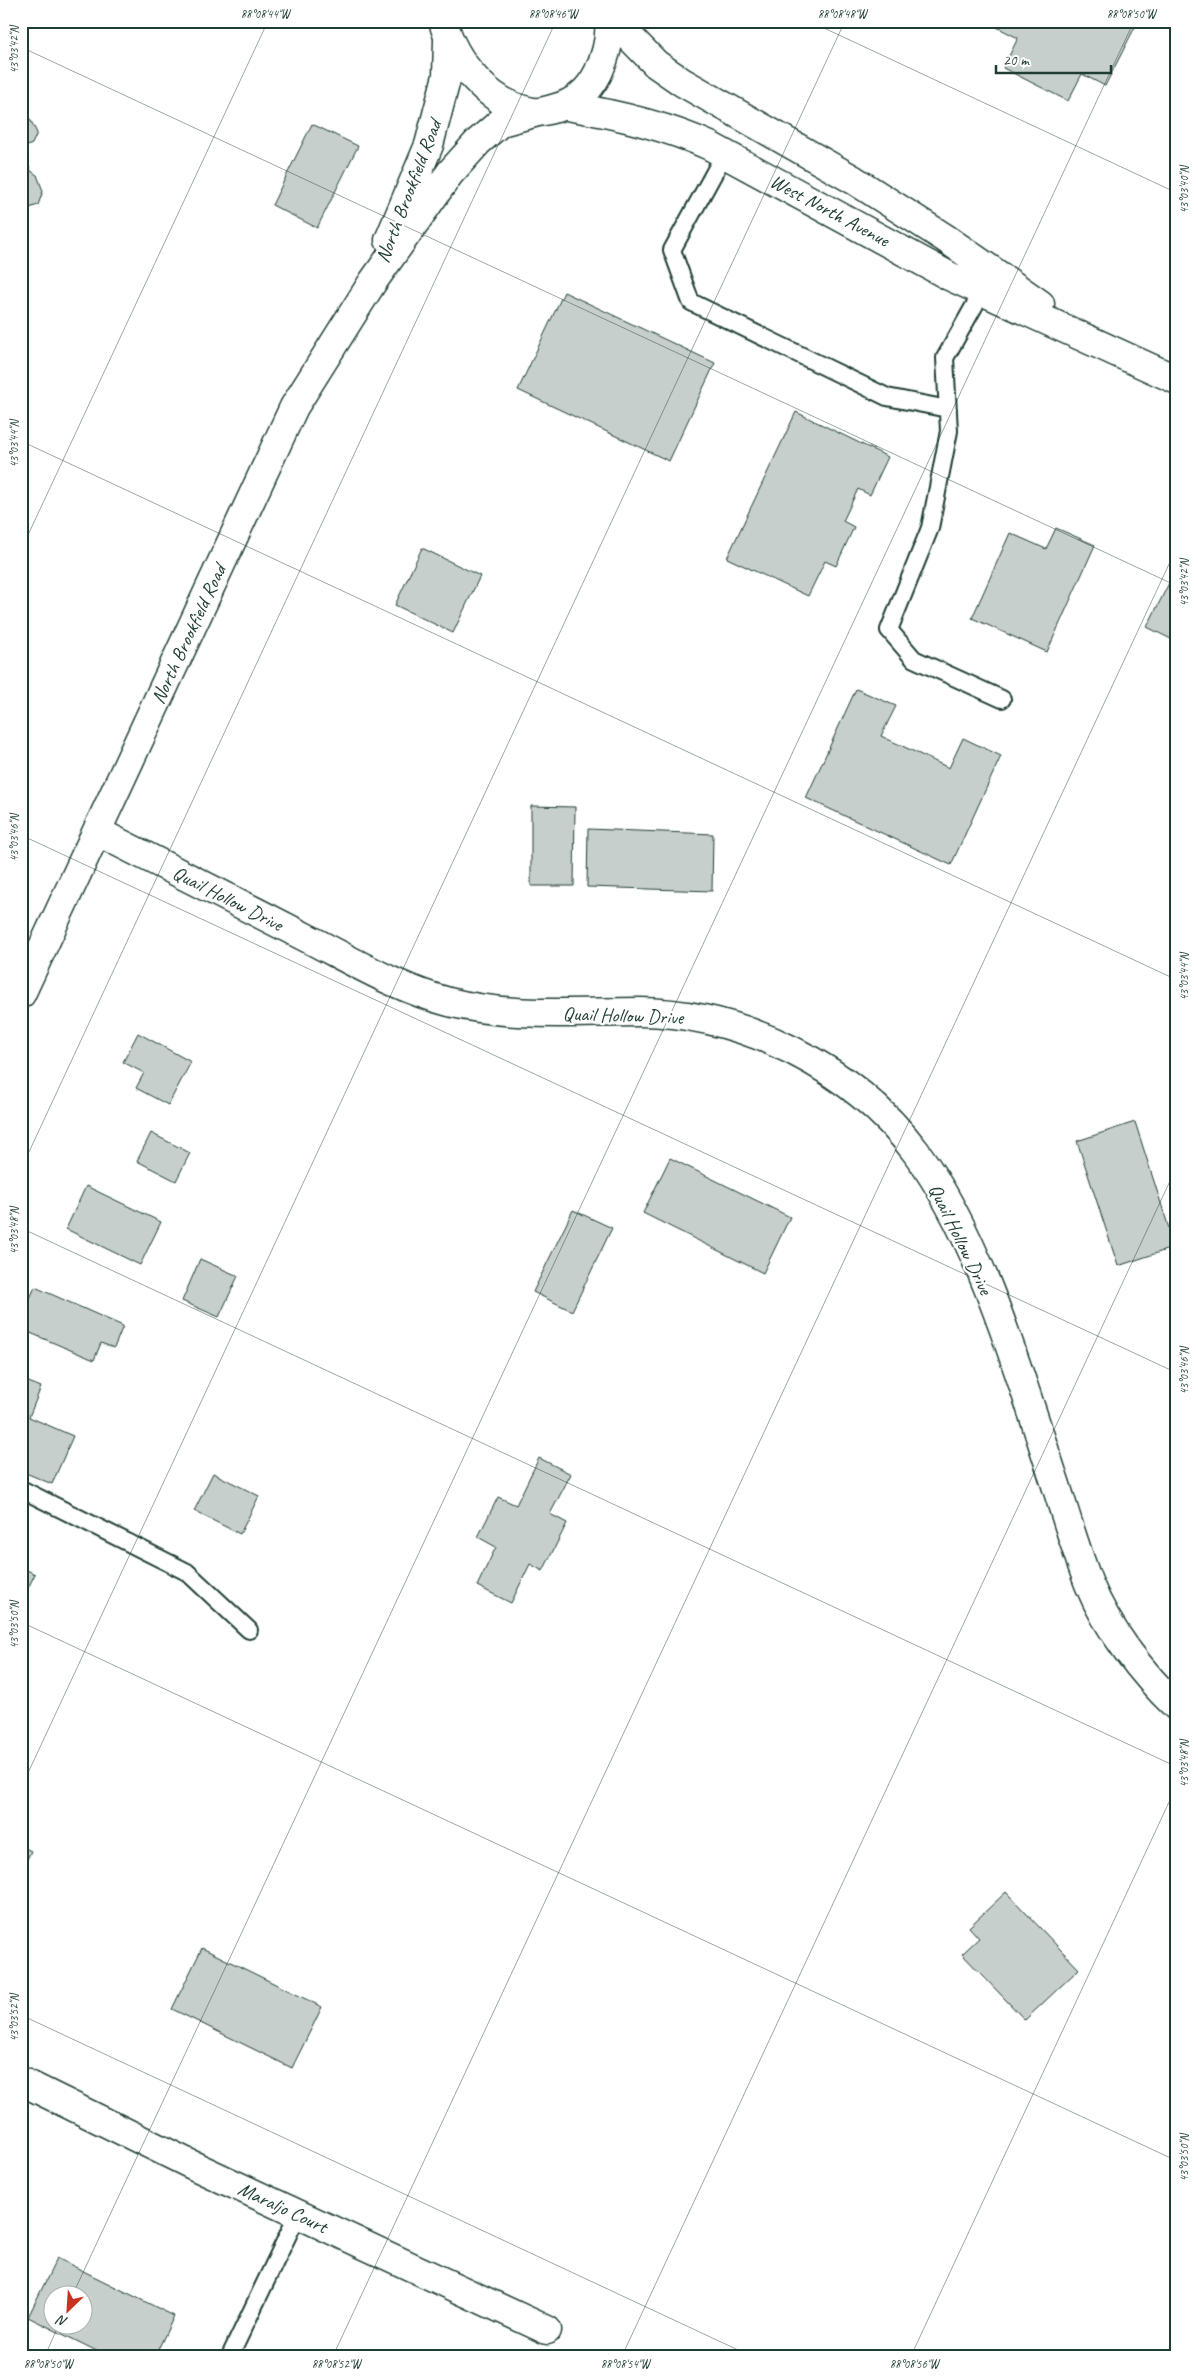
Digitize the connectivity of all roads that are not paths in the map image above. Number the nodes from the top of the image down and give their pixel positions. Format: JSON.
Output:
{"nodes":[{"id":1,"x":609,"y":21,"type":"edge"},
{"id":2,"x":614,"y":21,"type":"edge"},
{"id":3,"x":445,"y":30,"type":"edge"},
{"id":4,"x":566,"y":106,"type":"junction"},
{"id":5,"x":534,"y":112,"type":"junction"},
{"id":6,"x":725,"y":153,"type":"junction"},
{"id":7,"x":372,"y":283,"type":"junction"},
{"id":8,"x":982,"y":292,"type":"junction"},
{"id":9,"x":1086,"y":337,"type":"junction"},
{"id":10,"x":1177,"y":380,"type":"edge"},
{"id":11,"x":948,"y":409,"type":"junction"},
{"id":12,"x":1002,"y":699,"type":"dead end"},
{"id":13,"x":98,"y":832,"type":"junction"},
{"id":14,"x":21,"y":994,"type":"edge"},
{"id":15,"x":21,"y":1489,"type":"edge"},
{"id":16,"x":249,"y":1630,"type":"dead end"},
{"id":17,"x":1177,"y":1707,"type":"edge"},
{"id":18,"x":21,"y":2081,"type":"edge"},
{"id":19,"x":298,"y":2214,"type":"junction"},
{"id":20,"x":547,"y":2330,"type":"dead end"},
{"id":21,"x":230,"y":2356,"type":"edge"}],
"edges":[{"from":1,"to":4,"type":"street"},
{"from":2,"to":9,"type":"street","name":"West North Avenue"},
{"from":3,"to":5,"type":"street"},
{"from":3,"to":7,"type":"street","name":"North Brookfield Road"},
{"from":4,"to":5,"type":"street","name":"North Brookfield Road"},
{"from":4,"to":6,"type":"street","name":"West North Avenue"},
{"from":5,"to":7,"type":"street","name":"North Brookfield Road"},
{"from":6,"to":8,"type":"street","name":"West North Avenue"},
{"from":6,"to":11,"type":"lane"},
{"from":7,"to":13,"type":"street","name":"North Brookfield Road"},
{"from":8,"to":9,"type":"street","name":"West North Avenue"},
{"from":8,"to":11,"type":"lane"},
{"from":9,"to":10,"type":"street","name":"West North Avenue"},
{"from":11,"to":12,"type":"lane"},
{"from":13,"to":14,"type":"street","name":"North Brookfield Road"},
{"from":13,"to":17,"type":"street","name":"Quail Hollow Drive"},
{"from":15,"to":16,"type":"lane"},
{"from":18,"to":19,"type":"street","name":"Maraljo Court"},
{"from":19,"to":20,"type":"street","name":"Maraljo Court"},
{"from":19,"to":21,"type":"lane"}]}
